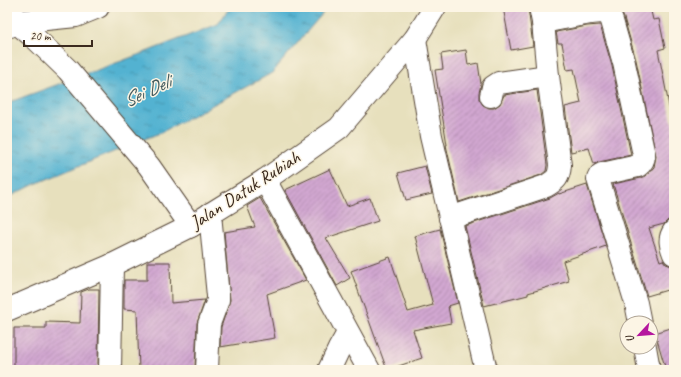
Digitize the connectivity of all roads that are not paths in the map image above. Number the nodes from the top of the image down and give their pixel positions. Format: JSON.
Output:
{"nodes":[{"id":1,"x":98,"y":7,"type":"edge"},
{"id":2,"x":435,"y":7,"type":"edge"},
{"id":3,"x":541,"y":15,"type":"edge"},
{"id":4,"x":11,"y":19,"type":"edge"},
{"id":5,"x":415,"y":39,"type":"junction"},
{"id":6,"x":548,"y":76,"type":"junction"},
{"id":7,"x":491,"y":96,"type":"dead end"},
{"id":8,"x":265,"y":180,"type":"junction"},
{"id":9,"x":210,"y":214,"type":"junction"},
{"id":10,"x":450,"y":218,"type":"junction"},
{"id":11,"x":191,"y":226,"type":"junction"},
{"id":12,"x":674,"y":231,"type":"edge"},
{"id":13,"x":674,"y":254,"type":"edge"},
{"id":14,"x":112,"y":265,"type":"junction"},
{"id":15,"x":7,"y":310,"type":"edge"},
{"id":16,"x":638,"y":315,"type":"edge"},
{"id":17,"x":348,"y":333,"type":"junction"},
{"id":18,"x":646,"y":355,"type":"edge"},
{"id":19,"x":649,"y":369,"type":"dead end"},
{"id":20,"x":110,"y":370,"type":"edge"},
{"id":21,"x":207,"y":370,"type":"edge"},
{"id":22,"x":329,"y":370,"type":"edge"},
{"id":23,"x":369,"y":370,"type":"edge"},
{"id":24,"x":486,"y":370,"type":"edge"}],
"edges":[{"from":1,"to":4,"type":"street"},
{"from":2,"to":5,"type":"street","name":"Jalan Datuk Rubiah"},
{"from":3,"to":6,"type":"street"},
{"from":3,"to":16,"type":"street"},
{"from":4,"to":11,"type":"street"},
{"from":5,"to":8,"type":"street","name":"Jalan Datuk Rubiah"},
{"from":5,"to":10,"type":"street"},
{"from":6,"to":7,"type":"street"},
{"from":6,"to":10,"type":"street"},
{"from":8,"to":9,"type":"street","name":"Jalan Datuk Rubiah"},
{"from":8,"to":17,"type":"street"},
{"from":9,"to":11,"type":"street","name":"Jalan Datuk Rubiah"},
{"from":9,"to":21,"type":"street"},
{"from":10,"to":24,"type":"street"},
{"from":11,"to":14,"type":"street","name":"Jalan Datuk Rubiah"},
{"from":12,"to":13,"type":"street"},
{"from":14,"to":15,"type":"street","name":"Jalan Datuk Rubiah"},
{"from":14,"to":20,"type":"street"},
{"from":17,"to":22,"type":"street"},
{"from":17,"to":23,"type":"street"},
{"from":18,"to":19,"type":"street"}]}
